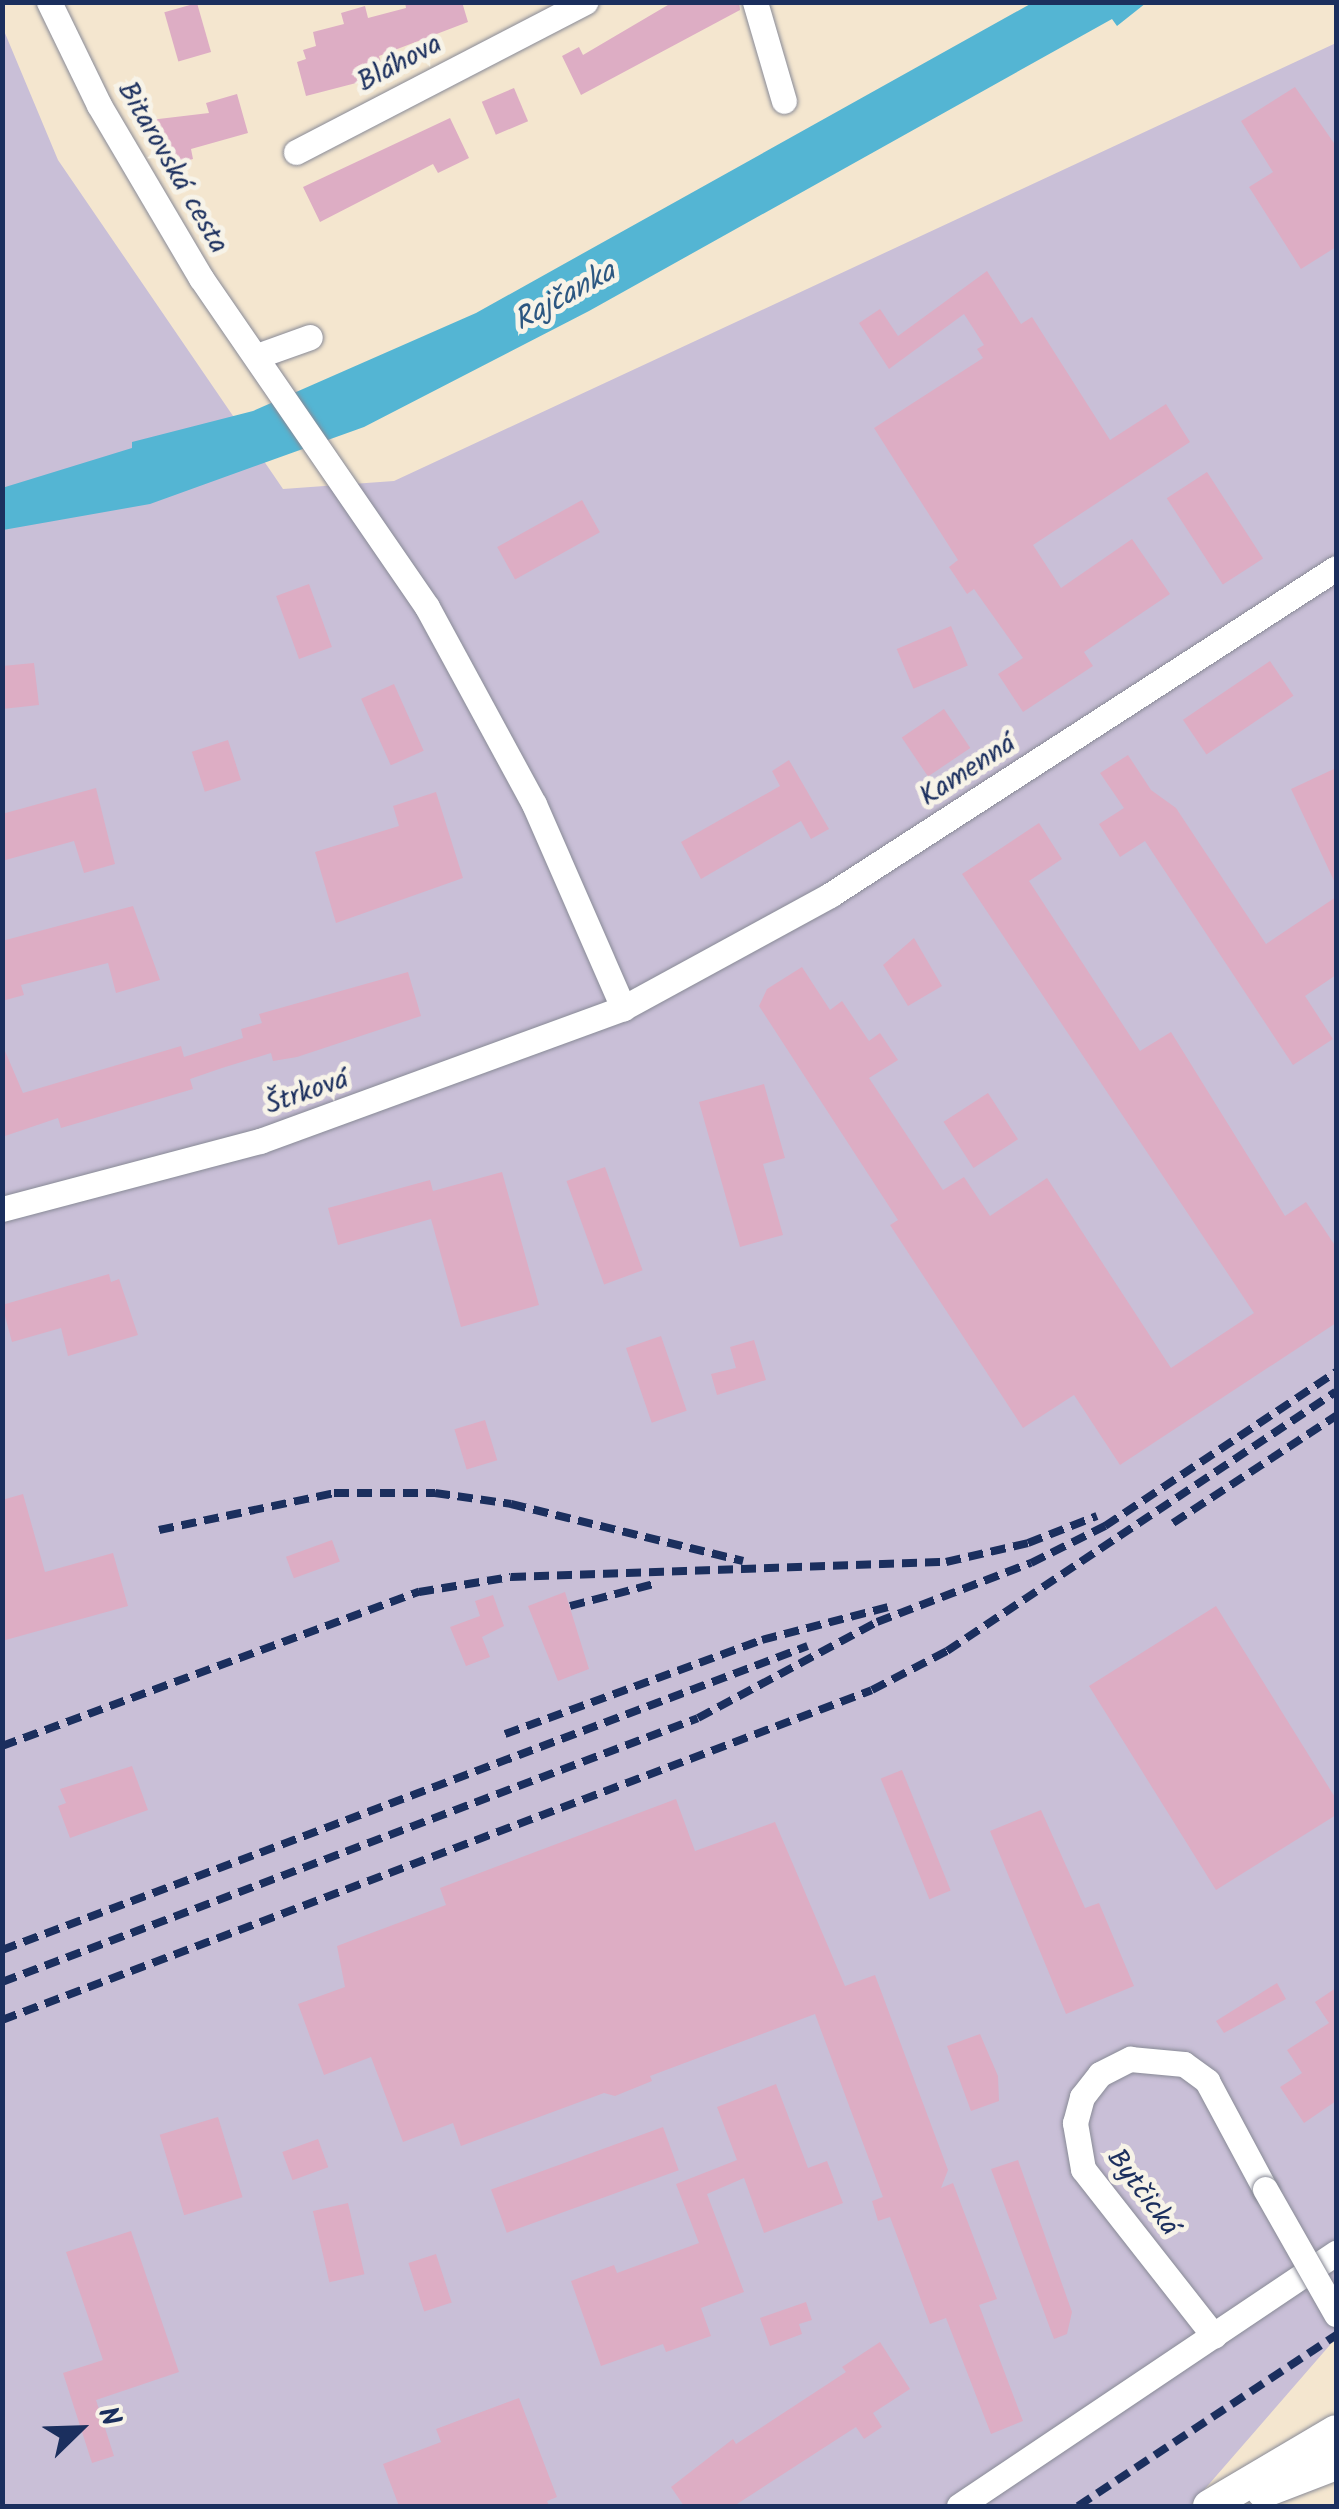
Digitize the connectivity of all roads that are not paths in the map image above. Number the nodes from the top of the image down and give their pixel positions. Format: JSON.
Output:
{"nodes":[{"id":1,"x":49,"y":2,"type":"edge"},
{"id":2,"x":586,"y":2,"type":"edge"},
{"id":3,"x":755,"y":2,"type":"edge"},
{"id":4,"x":784,"y":101,"type":"dead end"},
{"id":5,"x":296,"y":152,"type":"dead end"},
{"id":6,"x":310,"y":336,"type":"dead end"},
{"id":7,"x":263,"y":365,"type":"junction"},
{"id":8,"x":1336,"y":568,"type":"edge"},
{"id":9,"x":623,"y":1008,"type":"junction"},
{"id":10,"x":2,"y":1209,"type":"edge"},
{"id":11,"x":1336,"y":2253,"type":"edge"},
{"id":12,"x":1336,"y":2314,"type":"edge"},
{"id":13,"x":1214,"y":2336,"type":"junction"},
{"id":14,"x":1336,"y":2431,"type":"edge"},
{"id":15,"x":1336,"y":2464,"type":"edge"},
{"id":16,"x":959,"y":2506,"type":"edge"},
{"id":17,"x":1209,"y":2506,"type":"edge"},
{"id":18,"x":1226,"y":2506,"type":"edge"}],
"edges":[{"from":1,"to":7,"type":"street","name":"Bitarovská cesta"},
{"from":2,"to":5,"type":"street","name":"Bláhova"},
{"from":3,"to":4,"type":"street"},
{"from":6,"to":7,"type":"street"},
{"from":7,"to":9,"type":"street","name":"Bitarovská cesta"},
{"from":8,"to":9,"type":"street","name":"Kamenná"},
{"from":9,"to":10,"type":"street","name":"Štrková"},
{"from":11,"to":13,"type":"street"},
{"from":12,"to":13,"type":"street","name":"Bytčická","bridge":true},
{"from":13,"to":16,"type":"street"},
{"from":14,"to":17,"type":"main road"},
{"from":15,"to":18,"type":"main road"}]}
